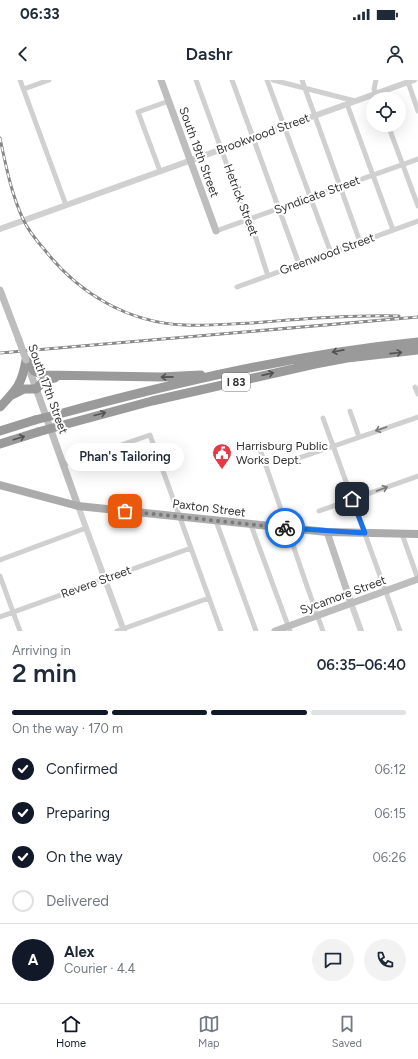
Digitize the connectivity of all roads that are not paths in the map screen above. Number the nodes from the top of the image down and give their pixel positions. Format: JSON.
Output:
{"nodes":[{"id":1,"x":20,"y":80,"type":"edge"},
{"id":2,"x":49,"y":80,"type":"edge"},
{"id":3,"x":161,"y":80,"type":"edge"},
{"id":4,"x":196,"y":80,"type":"edge"},
{"id":5,"x":232,"y":80,"type":"edge"},
{"id":6,"x":267,"y":80,"type":"edge"},
{"id":7,"x":273,"y":80,"type":"edge"},
{"id":8,"x":302,"y":80,"type":"edge"},
{"id":9,"x":376,"y":80,"type":"edge"},
{"id":10,"x":411,"y":81,"type":"edge"},
{"id":11,"x":304,"y":88,"type":"junction"},
{"id":12,"x":24,"y":89,"type":"junction"},
{"id":13,"x":375,"y":92,"type":"edge"},
{"id":14,"x":386,"y":92,"type":"edge"},
{"id":15,"x":366,"y":98,"type":"edge"},
{"id":16,"x":168,"y":101,"type":"junction"},
{"id":17,"x":355,"y":101,"type":"junction"},
{"id":18,"x":347,"y":104,"type":"junction"},
{"id":19,"x":418,"y":111,"type":"edge"},
{"id":20,"x":314,"y":116,"type":"junction"},
{"id":21,"x":284,"y":127,"type":"junction"},
{"id":22,"x":391,"y":132,"type":"edge"},
{"id":23,"x":252,"y":138,"type":"junction"},
{"id":24,"x":222,"y":149,"type":"junction"},
{"id":25,"x":418,"y":158,"type":"edge"},
{"id":26,"x":190,"y":161,"type":"junction"},
{"id":27,"x":403,"y":164,"type":"junction"},
{"id":28,"x":160,"y":171,"type":"junction"},
{"id":29,"x":373,"y":175,"type":"junction"},
{"id":30,"x":340,"y":187,"type":"junction"},
{"id":31,"x":311,"y":197,"type":"junction"},
{"id":32,"x":66,"y":205,"type":"junction"},
{"id":33,"x":418,"y":206,"type":"edge"},
{"id":34,"x":279,"y":208,"type":"junction"},
{"id":35,"x":247,"y":220,"type":"junction"},
{"id":36,"x":418,"y":221,"type":"edge"},
{"id":37,"x":0,"y":229,"type":"edge"},
{"id":38,"x":393,"y":230,"type":"junction"},
{"id":39,"x":216,"y":231,"type":"joint"},
{"id":40,"x":360,"y":242,"type":"junction"},
{"id":41,"x":331,"y":253,"type":"junction"},
{"id":42,"x":299,"y":264,"type":"junction"},
{"id":43,"x":268,"y":276,"type":"junction"},
{"id":44,"x":237,"y":287,"type":"dead end"},
{"id":45,"x":0,"y":290,"type":"edge"},
{"id":46,"x":418,"y":342,"type":"edge"},
{"id":47,"x":418,"y":350,"type":"edge"},
{"id":48,"x":26,"y":360,"type":"junction"},
{"id":49,"x":248,"y":369,"type":"junction"},
{"id":50,"x":82,"y":375,"type":"junction"},
{"id":51,"x":415,"y":387,"type":"dead end"},
{"id":52,"x":36,"y":389,"type":"junction"},
{"id":53,"x":418,"y":394,"type":"edge"},
{"id":54,"x":10,"y":396,"type":"junction"},
{"id":55,"x":0,"y":407,"type":"edge"},
{"id":56,"x":350,"y":411,"type":"dead end"},
{"id":57,"x":418,"y":417,"type":"edge"},
{"id":58,"x":323,"y":418,"type":"dead end"},
{"id":59,"x":0,"y":432,"type":"edge"},
{"id":60,"x":359,"y":437,"type":"junction"},
{"id":61,"x":0,"y":444,"type":"edge"},
{"id":62,"x":258,"y":444,"type":"dead end"},
{"id":63,"x":333,"y":446,"type":"junction"},
{"id":64,"x":300,"y":458,"type":"dead end"},
{"id":65,"x":63,"y":465,"type":"junction"},
{"id":66,"x":418,"y":476,"type":"edge"},
{"id":67,"x":0,"y":485,"type":"edge"},
{"id":68,"x":352,"y":499,"type":"junction"},
{"id":69,"x":78,"y":506,"type":"junction"},
{"id":70,"x":319,"y":511,"type":"dead end"},
{"id":71,"x":180,"y":517,"type":"junction"},
{"id":72,"x":216,"y":521,"type":"junction"},
{"id":73,"x":251,"y":525,"type":"junction"},
{"id":74,"x":86,"y":528,"type":"junction"},
{"id":75,"x":287,"y":529,"type":"junction"},
{"id":76,"x":327,"y":532,"type":"junction"},
{"id":77,"x":365,"y":533,"type":"junction"},
{"id":78,"x":402,"y":534,"type":"junction"},
{"id":79,"x":418,"y":534,"type":"edge"},
{"id":80,"x":191,"y":548,"type":"junction"},
{"id":81,"x":0,"y":560,"type":"edge"},
{"id":82,"x":0,"y":576,"type":"edge"},
{"id":83,"x":105,"y":579,"type":"junction"},
{"id":84,"x":418,"y":579,"type":"edge"},
{"id":85,"x":386,"y":591,"type":"junction"},
{"id":86,"x":209,"y":598,"type":"junction"},
{"id":87,"x":351,"y":603,"type":"junction"},
{"id":88,"x":13,"y":612,"type":"junction"},
{"id":89,"x":317,"y":616,"type":"junction"},
{"id":90,"x":0,"y":617,"type":"edge"},
{"id":91,"x":289,"y":629,"type":"edge"},
{"id":92,"x":122,"y":630,"type":"edge"},
{"id":93,"x":20,"y":631,"type":"edge"},
{"id":94,"x":222,"y":631,"type":"edge"},
{"id":95,"x":256,"y":631,"type":"edge"},
{"id":96,"x":275,"y":631,"type":"edge"},
{"id":97,"x":323,"y":631,"type":"edge"},
{"id":98,"x":361,"y":631,"type":"edge"},
{"id":99,"x":400,"y":631,"type":"edge"}],
"edges":[{"from":1,"to":12,"type":"street"},
{"from":2,"to":12,"type":"street"},
{"from":3,"to":16,"type":"main road","name":"South 19th Street"},
{"from":4,"to":24,"type":"street","name":"Hetrick Street"},
{"from":5,"to":23,"type":"street"},
{"from":6,"to":21,"type":"street"},
{"from":7,"to":11,"type":"street"},
{"from":8,"to":11,"type":"street"},
{"from":9,"to":13,"type":"street"},
{"from":10,"to":14,"type":"street","name":"Brookwood Street"},
{"from":10,"to":19,"type":"street"},
{"from":11,"to":17,"type":"street"},
{"from":11,"to":20,"type":"street"},
{"from":12,"to":32,"type":"street"},
{"from":15,"to":17,"type":"street","name":"Brookwood Street"},
{"from":16,"to":26,"type":"main road","name":"South 19th Street"},
{"from":16,"to":28,"type":"street"},
{"from":17,"to":18,"type":"street","name":"Brookwood Street"},
{"from":18,"to":20,"type":"street","name":"Brookwood Street"},
{"from":18,"to":29,"type":"street"},
{"from":20,"to":21,"type":"street","name":"Brookwood Street"},
{"from":20,"to":30,"type":"street"},
{"from":21,"to":23,"type":"street","name":"Brookwood Street"},
{"from":21,"to":31,"type":"street"},
{"from":22,"to":27,"type":"street"},
{"from":23,"to":24,"type":"street","name":"Brookwood Street"},
{"from":23,"to":34,"type":"street"},
{"from":24,"to":26,"type":"street","name":"Brookwood Street"},
{"from":24,"to":35,"type":"street","name":"Hetrick Street"},
{"from":25,"to":27,"type":"street","name":"Syndicate Street"},
{"from":26,"to":28,"type":"street","name":"Brookwood Street"},
{"from":26,"to":39,"type":"main road","name":"South 19th Street"},
{"from":27,"to":29,"type":"street","name":"Syndicate Street"},
{"from":27,"to":33,"type":"street"},
{"from":28,"to":32,"type":"street","name":"Brookwood Street"},
{"from":29,"to":30,"type":"street","name":"Syndicate Street"},
{"from":29,"to":38,"type":"street"},
{"from":30,"to":31,"type":"street","name":"Syndicate Street"},
{"from":30,"to":40,"type":"street"},
{"from":31,"to":34,"type":"street","name":"Syndicate Street"},
{"from":31,"to":41,"type":"street"},
{"from":32,"to":37,"type":"street","name":"Brookwood Street"},
{"from":34,"to":35,"type":"street","name":"Syndicate Street"},
{"from":34,"to":42,"type":"street"},
{"from":35,"to":39,"type":"street","name":"Syndicate Street"},
{"from":35,"to":43,"type":"street","name":"Hetrick Street"},
{"from":36,"to":38,"type":"street","name":"Greenwood Street"},
{"from":38,"to":40,"type":"street","name":"Greenwood Street"},
{"from":40,"to":41,"type":"street","name":"Greenwood Street"},
{"from":41,"to":42,"type":"street","name":"Greenwood Street"},
{"from":42,"to":43,"type":"street","name":"Greenwood Street"},
{"from":43,"to":44,"type":"street","name":"Greenwood Street"},
{"from":45,"to":48,"type":"main road","name":"South 17th Street","bridge":true},
{"from":46,"to":49,"type":"highway","number":"I 83","one_way":true},
{"from":61,"to":47,"type":"highway","number":"I 83","one_way":true,"bridge":true},
{"from":48,"to":50,"type":"highway"},
{"from":48,"to":52,"type":"main road","name":"South 17th Street"},
{"from":48,"to":54,"type":"highway"},
{"from":49,"to":50,"type":"highway","one_way":true},
{"from":49,"to":59,"type":"highway","number":"I 83","bridge":true},
{"from":50,"to":52,"type":"highway"},
{"from":51,"to":53,"type":"street"},
{"from":52,"to":54,"type":"highway"},
{"from":52,"to":65,"type":"main road","name":"South 17th Street"},
{"from":54,"to":55,"type":"highway"},
{"from":56,"to":60,"type":"street"},
{"from":57,"to":60,"type":"street","one_way":true},
{"from":58,"to":63,"type":"street"},
{"from":60,"to":63,"type":"street"},
{"from":62,"to":75,"type":"street"},
{"from":63,"to":64,"type":"street"},
{"from":63,"to":68,"type":"street"},
{"from":65,"to":69,"type":"main road","name":"South 17th Street"},
{"from":65,"to":71,"type":"street"},
{"from":68,"to":66,"type":"street","one_way":true},
{"from":67,"to":69,"type":"main road","name":"Paxton Street"},
{"from":68,"to":70,"type":"street"},
{"from":68,"to":77,"type":"street"},
{"from":69,"to":71,"type":"main road","name":"Paxton Street"},
{"from":69,"to":74,"type":"street","name":"South 17th Street"},
{"from":71,"to":72,"type":"main road","name":"Paxton Street"},
{"from":71,"to":80,"type":"street"},
{"from":72,"to":73,"type":"main road","name":"Paxton Street"},
{"from":72,"to":95,"type":"street"},
{"from":73,"to":75,"type":"main road","name":"Paxton Street"},
{"from":73,"to":91,"type":"street"},
{"from":74,"to":81,"type":"street"},
{"from":74,"to":83,"type":"street","name":"South 17th Street"},
{"from":75,"to":76,"type":"main road","name":"Paxton Street"},
{"from":75,"to":89,"type":"street"},
{"from":76,"to":77,"type":"main road","name":"Paxton Street"},
{"from":76,"to":87,"type":"main road"},
{"from":77,"to":78,"type":"main road","name":"Paxton Street"},
{"from":77,"to":85,"type":"street"},
{"from":78,"to":79,"type":"main road","name":"Paxton Street"},
{"from":78,"to":84,"type":"street"},
{"from":80,"to":83,"type":"street","name":"Revere Street"},
{"from":80,"to":86,"type":"street"},
{"from":82,"to":88,"type":"street"},
{"from":83,"to":88,"type":"street","name":"Revere Street"},
{"from":83,"to":92,"type":"street","name":"South 17th Street"},
{"from":84,"to":85,"type":"main road","name":"Sycamore Street"},
{"from":85,"to":87,"type":"main road","name":"Sycamore Street"},
{"from":85,"to":99,"type":"street"},
{"from":86,"to":92,"type":"street"},
{"from":86,"to":94,"type":"street"},
{"from":87,"to":89,"type":"main road","name":"Sycamore Street"},
{"from":87,"to":98,"type":"street"},
{"from":88,"to":90,"type":"street","name":"Revere Street"},
{"from":88,"to":93,"type":"street"},
{"from":89,"to":91,"type":"main road","name":"Sycamore Street"},
{"from":89,"to":97,"type":"street"},
{"from":91,"to":96,"type":"main road","name":"Sycamore Street"}]}
